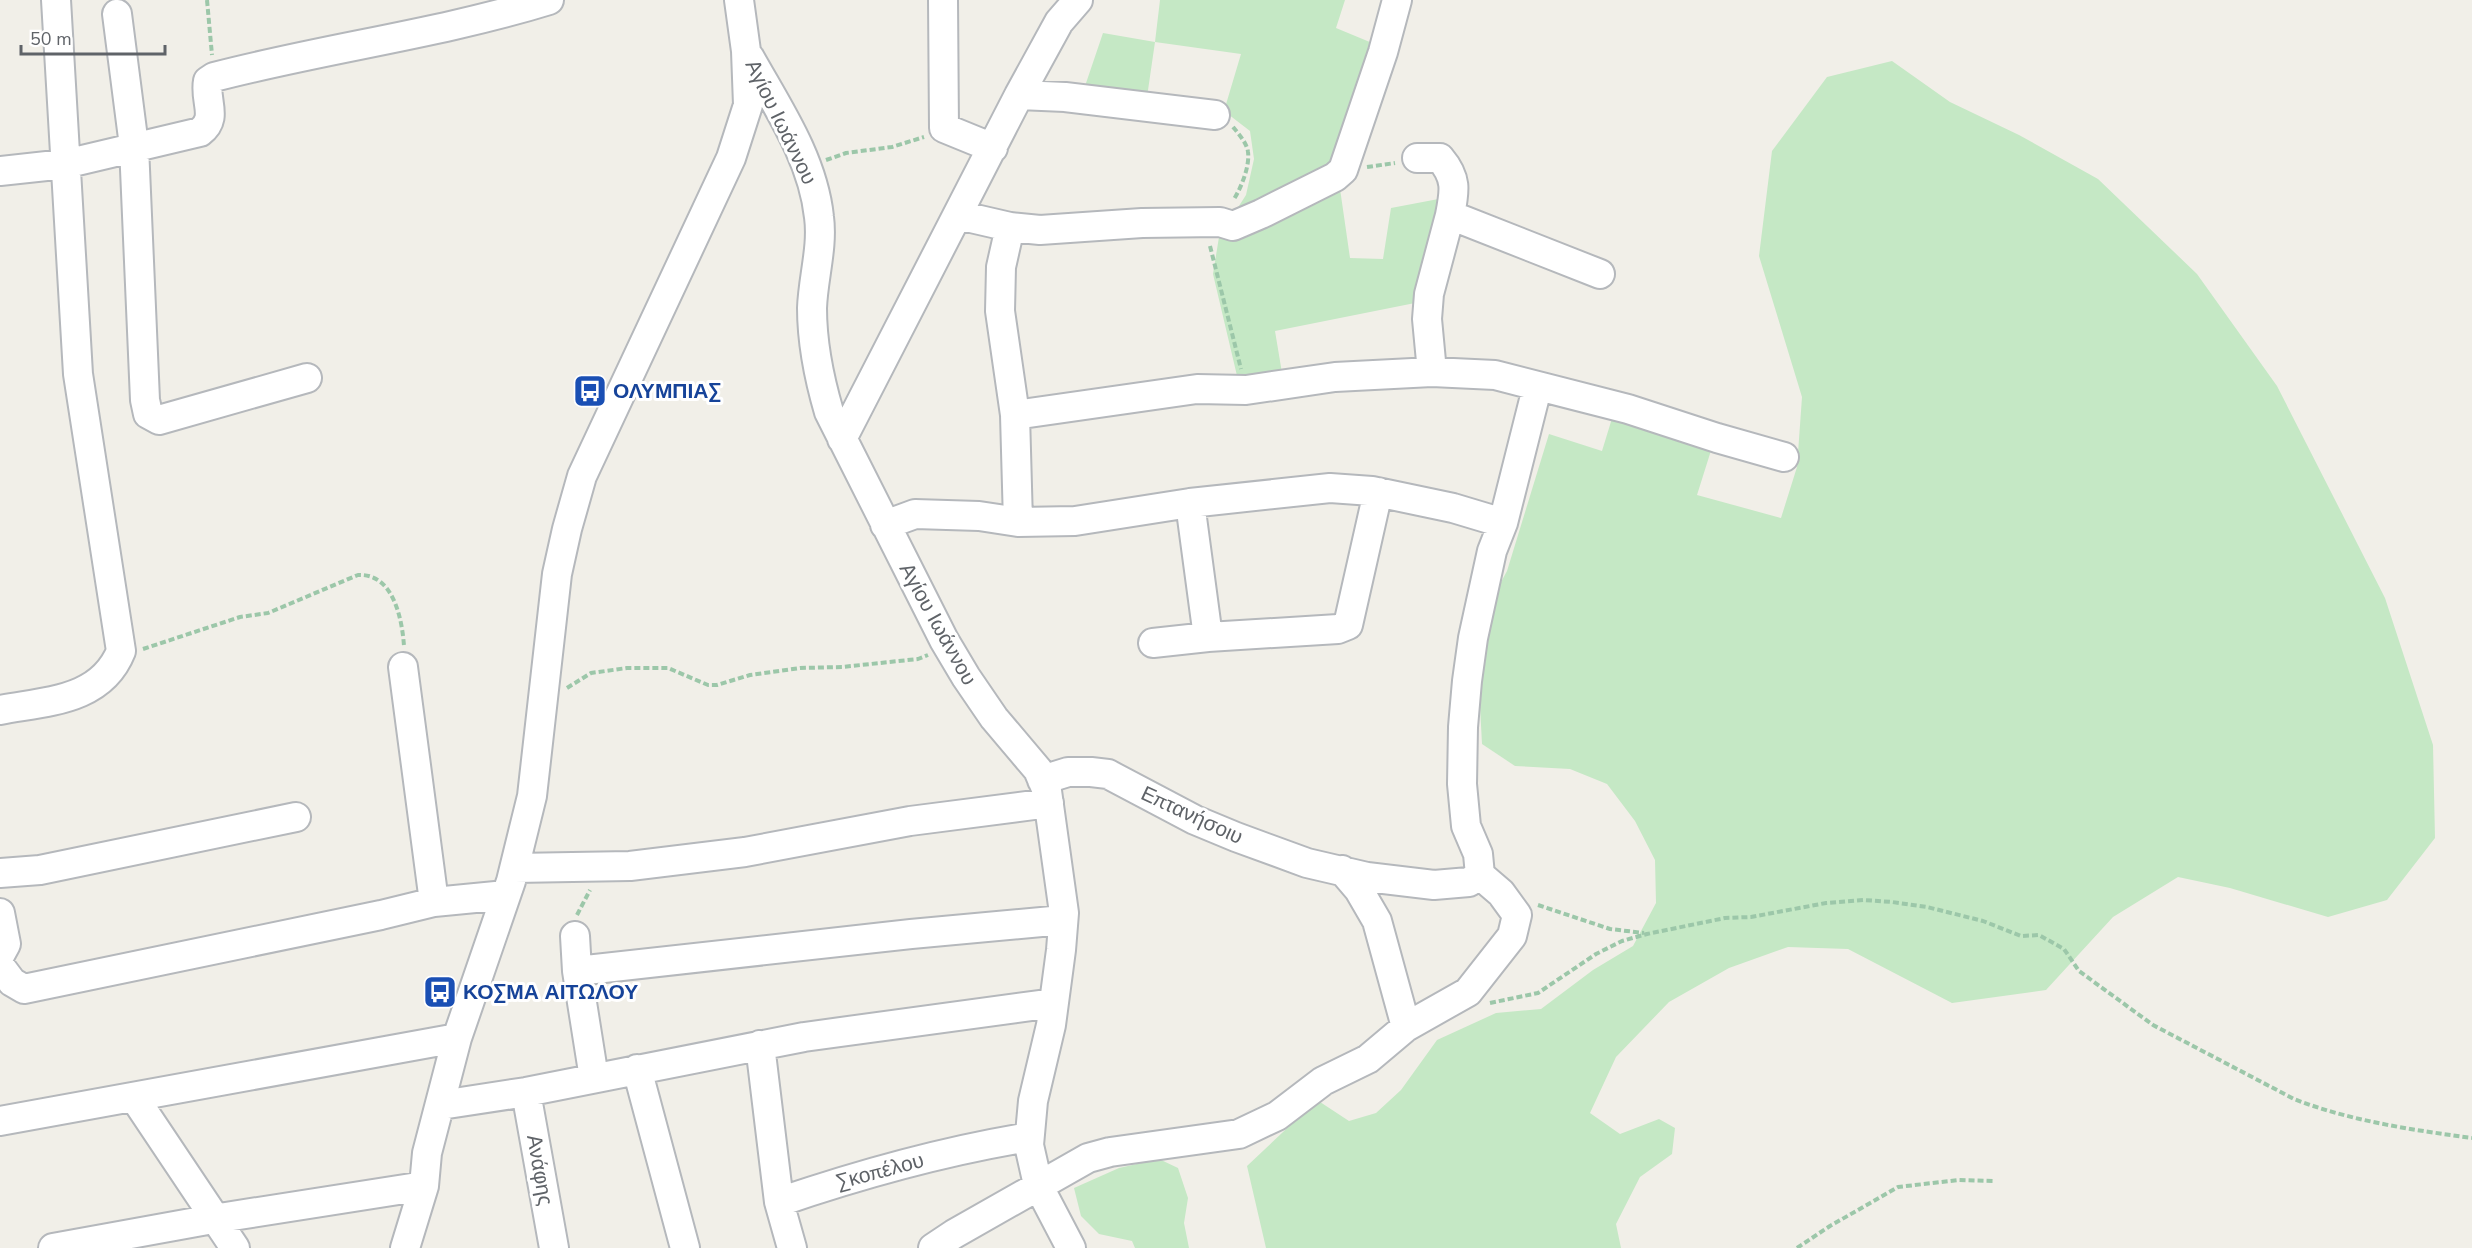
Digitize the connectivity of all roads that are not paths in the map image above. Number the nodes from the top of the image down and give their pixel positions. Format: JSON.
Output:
{"nodes":[{"id":1,"x":56,"y":0,"type":"edge"},
{"id":2,"x":549,"y":0,"type":"edge"},
{"id":3,"x":739,"y":0,"type":"edge"},
{"id":4,"x":943,"y":0,"type":"edge"},
{"id":5,"x":1078,"y":0,"type":"edge"},
{"id":6,"x":1397,"y":0,"type":"edge"},
{"id":7,"x":117,"y":14,"type":"dead end"},
{"id":8,"x":746,"y":51,"type":"junction"},
{"id":9,"x":1019,"y":95,"type":"junction"},
{"id":10,"x":1215,"y":115,"type":"road end"},
{"id":11,"x":134,"y":146,"type":"junction"},
{"id":12,"x":993,"y":148,"type":"junction"},
{"id":13,"x":1417,"y":158,"type":"road end"},
{"id":14,"x":65,"y":164,"type":"junction"},
{"id":15,"x":0,"y":171,"type":"edge"},
{"id":16,"x":958,"y":215,"type":"junction"},
{"id":17,"x":1449,"y":215,"type":"junction"},
{"id":18,"x":1010,"y":227,"type":"junction"},
{"id":19,"x":1600,"y":274,"type":"dead end"},
{"id":20,"x":1432,"y":372,"type":"junction"},
{"id":21,"x":307,"y":378,"type":"dead end"},
{"id":22,"x":1538,"y":388,"type":"junction"},
{"id":23,"x":1015,"y":415,"type":"junction"},
{"id":24,"x":842,"y":439,"type":"junction"},
{"id":25,"x":1784,"y":457,"type":"dead end"},
{"id":26,"x":1378,"y":492,"type":"junction"},
{"id":27,"x":1190,"y":503,"type":"junction"},
{"id":28,"x":1018,"y":522,"type":"junction"},
{"id":29,"x":1503,"y":523,"type":"junction"},
{"id":30,"x":885,"y":525,"type":"junction"},
{"id":31,"x":1208,"y":637,"type":"junction"},
{"id":32,"x":1153,"y":643,"type":"dead end"},
{"id":33,"x":403,"y":667,"type":"road end"},
{"id":34,"x":0,"y":710,"type":"edge"},
{"id":35,"x":1046,"y":792,"type":"junction"},
{"id":36,"x":296,"y":817,"type":"dead end"},
{"id":37,"x":515,"y":868,"type":"junction"},
{"id":38,"x":1342,"y":870,"type":"junction"},
{"id":39,"x":0,"y":873,"type":"edge"},
{"id":40,"x":1480,"y":875,"type":"junction"},
{"id":41,"x":506,"y":895,"type":"junction"},
{"id":42,"x":434,"y":902,"type":"junction"},
{"id":43,"x":0,"y":913,"type":"edge"},
{"id":44,"x":1063,"y":920,"type":"junction"},
{"id":45,"x":575,"y":936,"type":"road end"},
{"id":46,"x":0,"y":955,"type":"edge"},
{"id":47,"x":0,"y":966,"type":"edge"},
{"id":48,"x":577,"y":971,"type":"junction"},
{"id":49,"x":1054,"y":1003,"type":"junction"},
{"id":50,"x":1406,"y":1027,"type":"junction"},
{"id":51,"x":457,"y":1038,"type":"junction"},
{"id":52,"x":760,"y":1045,"type":"junction"},
{"id":53,"x":637,"y":1070,"type":"junction"},
{"id":54,"x":594,"y":1078,"type":"junction"},
{"id":55,"x":526,"y":1092,"type":"junction"},
{"id":56,"x":134,"y":1096,"type":"junction"},
{"id":57,"x":441,"y":1105,"type":"junction"},
{"id":58,"x":0,"y":1121,"type":"edge"},
{"id":59,"x":1029,"y":1137,"type":"junction"},
{"id":60,"x":1038,"y":1185,"type":"junction"},
{"id":61,"x":424,"y":1186,"type":"junction"},
{"id":62,"x":779,"y":1202,"type":"junction"},
{"id":63,"x":213,"y":1219,"type":"junction"},
{"id":64,"x":53,"y":1248,"type":"edge"},
{"id":65,"x":235,"y":1248,"type":"edge"},
{"id":66,"x":405,"y":1248,"type":"edge"},
{"id":67,"x":554,"y":1248,"type":"edge"},
{"id":68,"x":685,"y":1248,"type":"edge"},
{"id":69,"x":792,"y":1248,"type":"edge"},
{"id":70,"x":933,"y":1248,"type":"edge"},
{"id":71,"x":1071,"y":1248,"type":"edge"}],
"edges":[{"from":1,"to":14,"type":"street"},
{"from":2,"to":11,"type":"street"},
{"from":3,"to":8,"type":"street","name":"Αγίου Ιωάννου"},
{"from":4,"to":12,"type":"street"},
{"from":5,"to":9,"type":"street"},
{"from":6,"to":18,"type":"street"},
{"from":7,"to":11,"type":"street"},
{"from":8,"to":24,"type":"street","name":"Αγίου Ιωάννου"},
{"from":8,"to":37,"type":"street"},
{"from":9,"to":10,"type":"street"},
{"from":9,"to":12,"type":"street"},
{"from":11,"to":14,"type":"street"},
{"from":11,"to":21,"type":"street"},
{"from":12,"to":16,"type":"street"},
{"from":13,"to":17,"type":"street"},
{"from":14,"to":15,"type":"street"},
{"from":14,"to":34,"type":"street"},
{"from":16,"to":18,"type":"street"},
{"from":16,"to":24,"type":"street"},
{"from":17,"to":19,"type":"street"},
{"from":17,"to":20,"type":"street"},
{"from":18,"to":23,"type":"street"},
{"from":20,"to":22,"type":"street"},
{"from":20,"to":23,"type":"street"},
{"from":22,"to":25,"type":"street"},
{"from":22,"to":29,"type":"street"},
{"from":23,"to":28,"type":"street"},
{"from":24,"to":30,"type":"street","name":"Αγίου Ιωάννου"},
{"from":26,"to":27,"type":"street"},
{"from":26,"to":29,"type":"street"},
{"from":26,"to":31,"type":"street"},
{"from":27,"to":28,"type":"street"},
{"from":27,"to":31,"type":"street"},
{"from":28,"to":30,"type":"street"},
{"from":29,"to":40,"type":"street"},
{"from":30,"to":35,"type":"street","name":"Αγίου Ιωάννου"},
{"from":31,"to":32,"type":"street"},
{"from":33,"to":42,"type":"street"},
{"from":35,"to":37,"type":"street","name":"Επτανήσοιυ"},
{"from":35,"to":38,"type":"street","name":"Επτανήσοιυ"},
{"from":35,"to":44,"type":"street","name":"Αγίου Ιωάννου"},
{"from":36,"to":39,"type":"street"},
{"from":37,"to":41,"type":"street"},
{"from":38,"to":40,"type":"street","name":"Επτανήσοιυ"},
{"from":38,"to":50,"type":"street"},
{"from":40,"to":50,"type":"street"},
{"from":41,"to":42,"type":"street"},
{"from":41,"to":51,"type":"street"},
{"from":42,"to":47,"type":"street"},
{"from":43,"to":46,"type":"street"},
{"from":44,"to":48,"type":"street"},
{"from":44,"to":49,"type":"street","name":"Αγίου Ιωάννου"},
{"from":45,"to":48,"type":"street"},
{"from":48,"to":54,"type":"street"},
{"from":49,"to":52,"type":"street"},
{"from":49,"to":59,"type":"street","name":"Αγίου Ιωάννου"},
{"from":50,"to":60,"type":"street"},
{"from":51,"to":56,"type":"street"},
{"from":51,"to":57,"type":"street"},
{"from":52,"to":53,"type":"street"},
{"from":52,"to":62,"type":"street"},
{"from":53,"to":54,"type":"street"},
{"from":53,"to":68,"type":"street"},
{"from":54,"to":55,"type":"street"},
{"from":55,"to":57,"type":"street"},
{"from":55,"to":67,"type":"street","name":"Ανάφης"},
{"from":56,"to":58,"type":"street"},
{"from":56,"to":63,"type":"street"},
{"from":57,"to":61,"type":"street"},
{"from":59,"to":60,"type":"street","name":"Αγίου Ιωάννου"},
{"from":59,"to":62,"type":"street","name":"Σκοπέλου"},
{"from":60,"to":70,"type":"street"},
{"from":60,"to":71,"type":"street","name":"Αγίου Ιωάννου"},
{"from":61,"to":63,"type":"street"},
{"from":61,"to":66,"type":"street"},
{"from":62,"to":69,"type":"street"},
{"from":63,"to":64,"type":"street"},
{"from":63,"to":65,"type":"street"}]}
